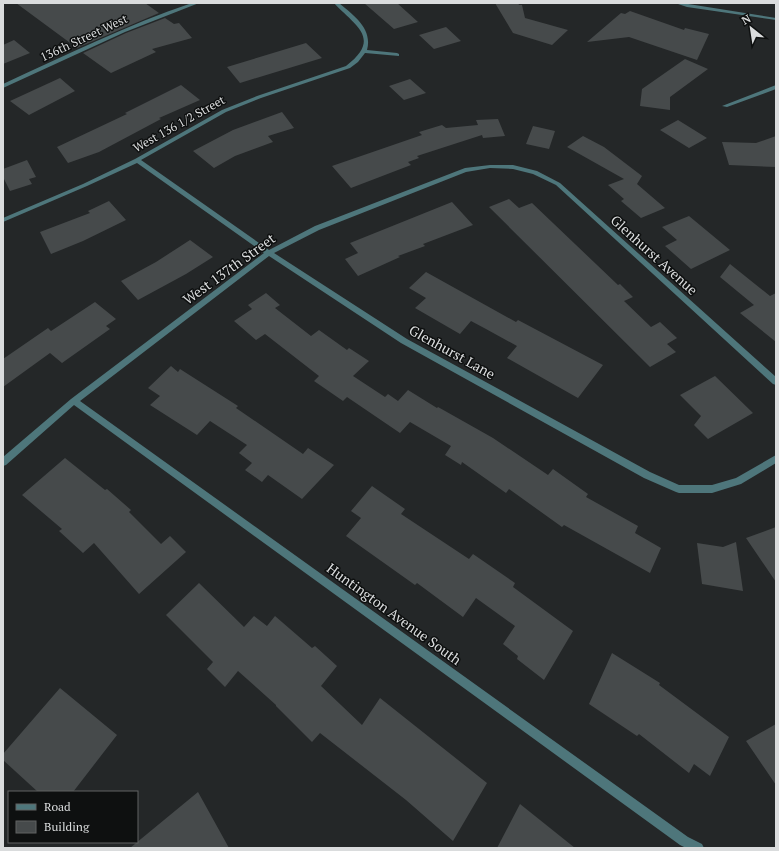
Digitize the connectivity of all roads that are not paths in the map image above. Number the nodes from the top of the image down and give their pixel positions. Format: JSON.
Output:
{"nodes":[{"id":1,"x":197,"y":3,"type":"edge"},
{"id":2,"x":336,"y":3,"type":"edge"},
{"id":3,"x":677,"y":3,"type":"edge"},
{"id":4,"x":776,"y":19,"type":"edge"},
{"id":5,"x":364,"y":51,"type":"junction"},
{"id":6,"x":397,"y":55,"type":"dead end"},
{"id":7,"x":3,"y":86,"type":"edge"},
{"id":8,"x":776,"y":87,"type":"edge"},
{"id":9,"x":725,"y":106,"type":"dead end"},
{"id":10,"x":138,"y":160,"type":"junction"},
{"id":11,"x":506,"y":166,"type":"joint"},
{"id":12,"x":3,"y":220,"type":"edge"},
{"id":13,"x":269,"y":253,"type":"junction"},
{"id":14,"x":776,"y":382,"type":"edge"},
{"id":15,"x":74,"y":401,"type":"junction"},
{"id":16,"x":776,"y":459,"type":"edge"},
{"id":17,"x":3,"y":462,"type":"edge"},
{"id":18,"x":698,"y":848,"type":"edge"}],
"edges":[{"from":1,"to":7,"type":"street","name":"136th Street West"},
{"from":2,"to":5,"type":"street"},
{"from":3,"to":4,"type":"street"},
{"from":5,"to":6,"type":"street"},
{"from":5,"to":10,"type":"street","name":"West 136 1/2 Street"},
{"from":8,"to":9,"type":"street"},
{"from":10,"to":12,"type":"street","name":"West 136 1/2 Street"},
{"from":10,"to":13,"type":"street","name":"Glenhurst Lane"},
{"from":11,"to":13,"type":"street","name":"West 137th Street"},
{"from":11,"to":14,"type":"street","name":"Glenhurst Avenue"},
{"from":13,"to":15,"type":"street","name":"West 137th Street"},
{"from":13,"to":16,"type":"street","name":"Glenhurst Lane"},
{"from":15,"to":17,"type":"street","name":"West 137th Street"},
{"from":15,"to":18,"type":"street","name":"Huntington Avenue South"}]}
